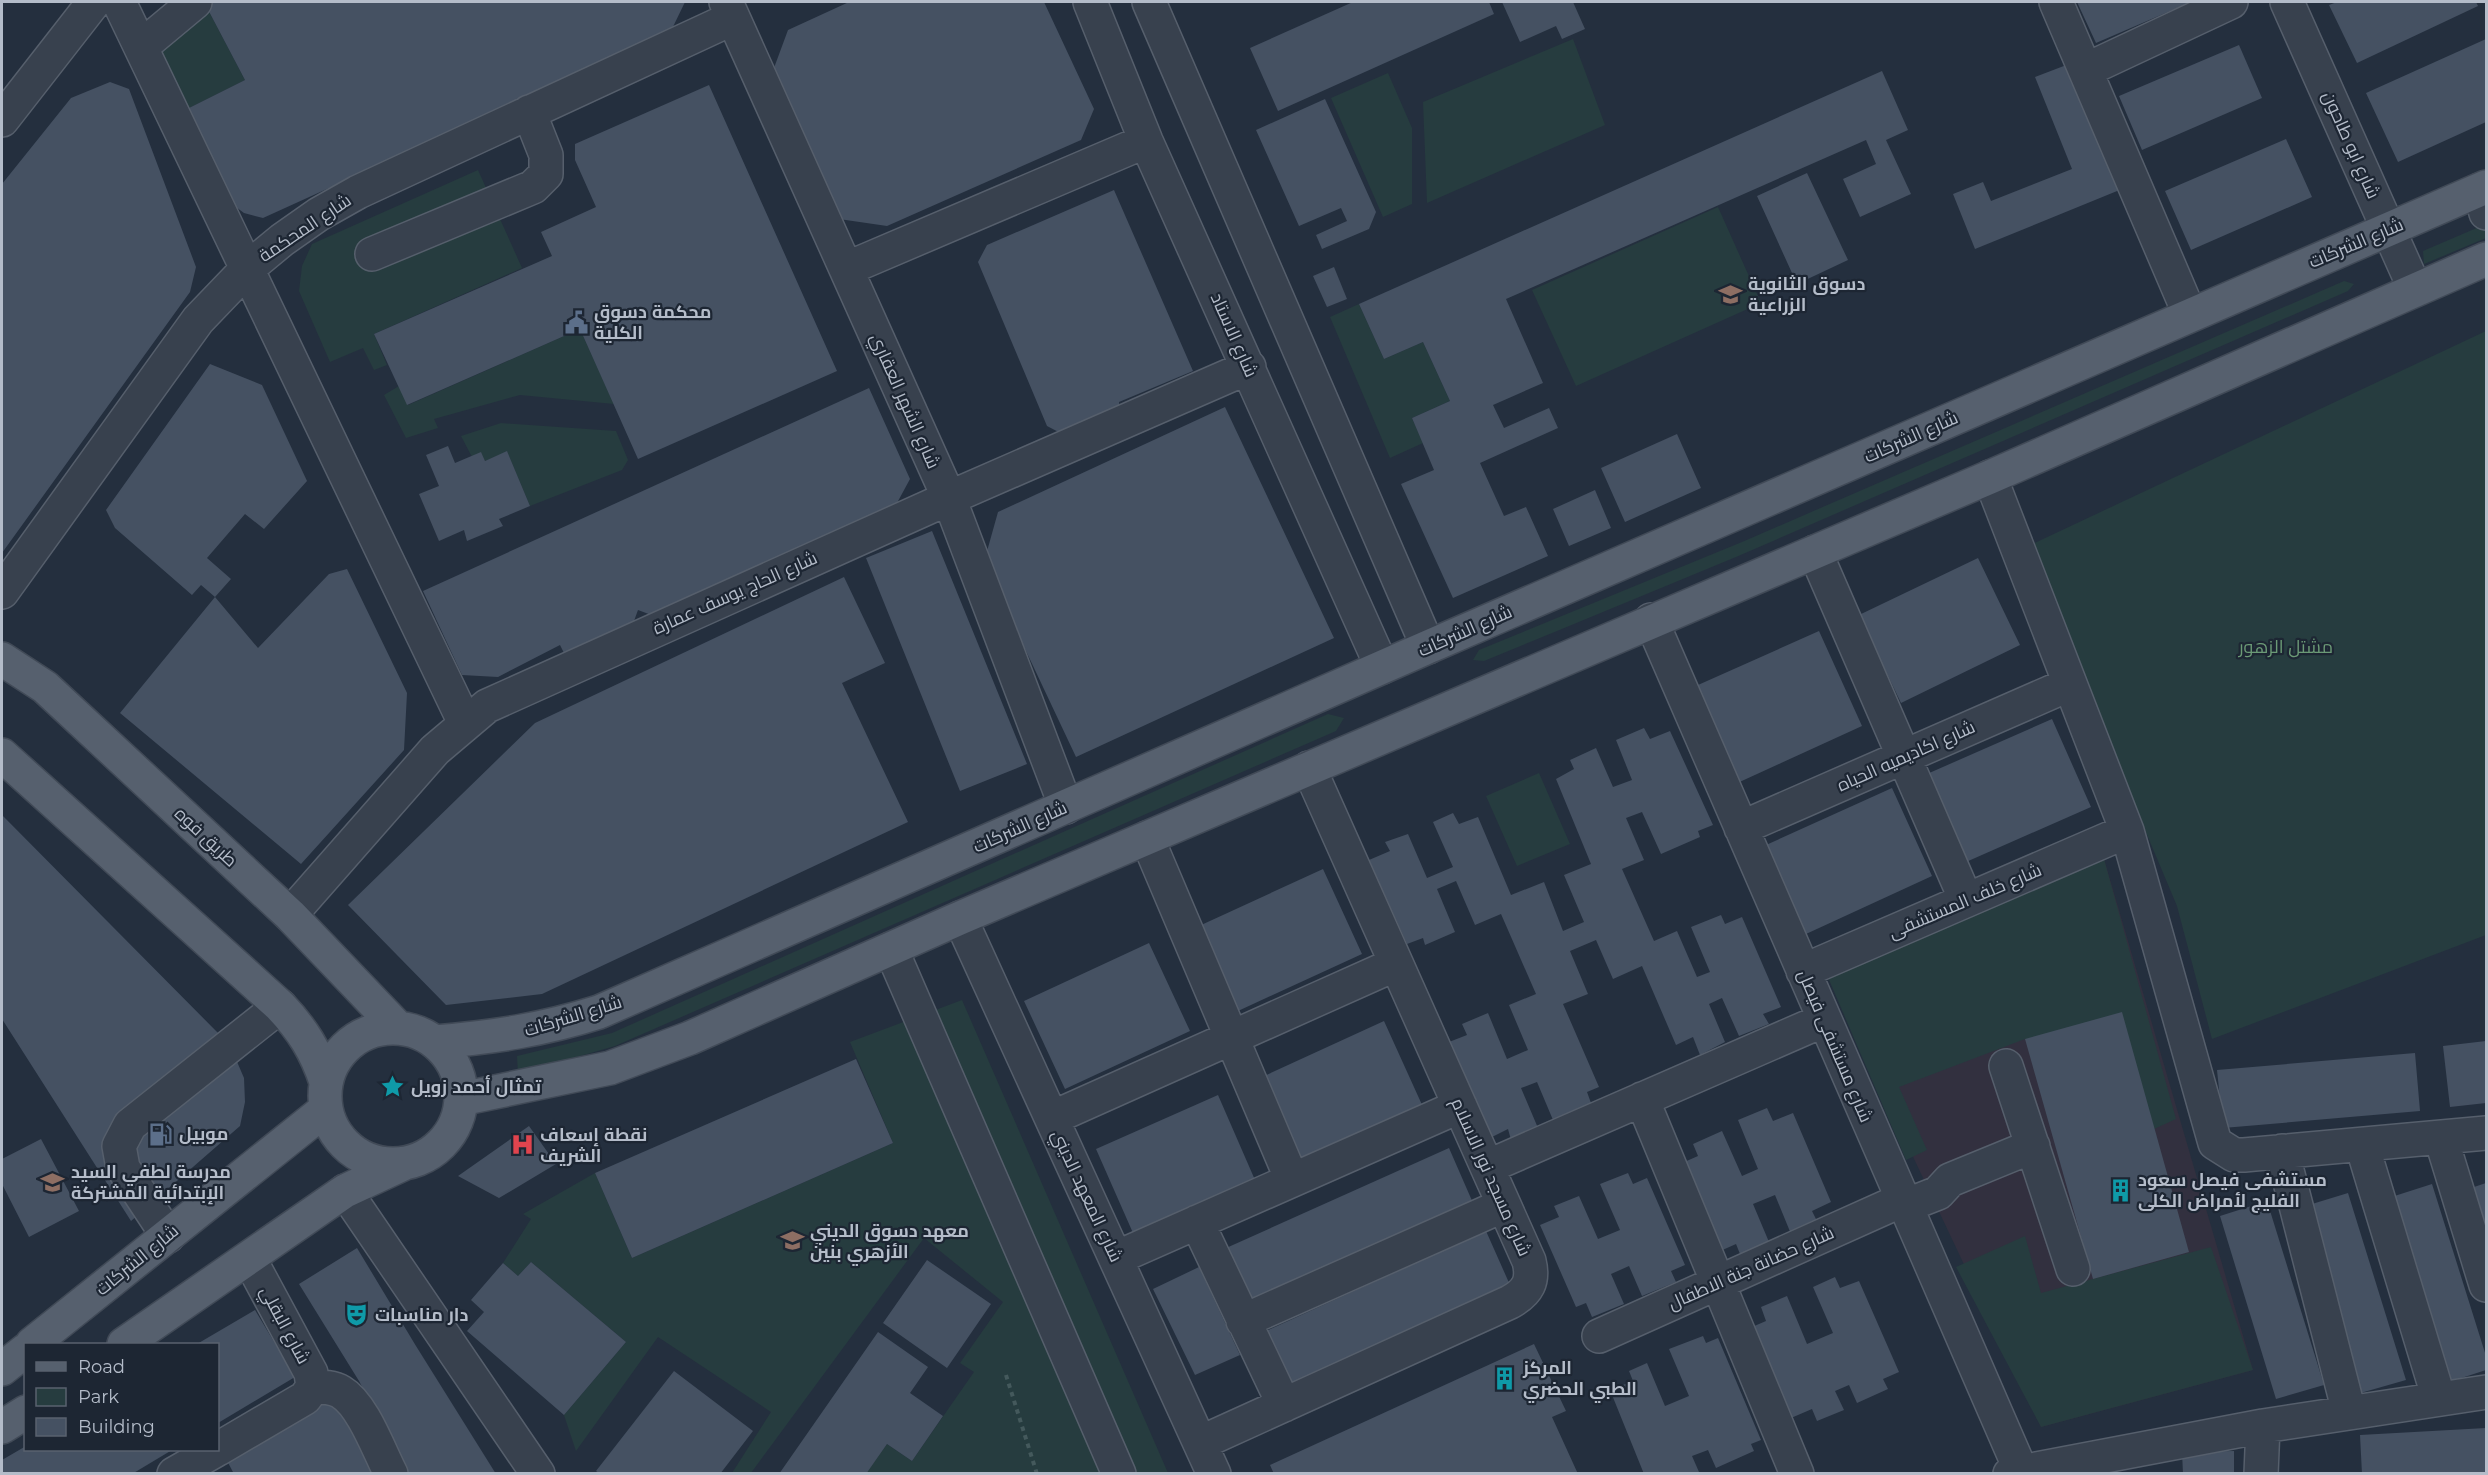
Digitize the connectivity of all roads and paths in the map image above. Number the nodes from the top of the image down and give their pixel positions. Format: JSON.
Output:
{"nodes":[{"id":1,"x":94,"y":2,"type":"edge"},
{"id":2,"x":119,"y":2,"type":"edge"},
{"id":3,"x":195,"y":2,"type":"edge"},
{"id":4,"x":1090,"y":2,"type":"edge"},
{"id":5,"x":1149,"y":2,"type":"edge"},
{"id":6,"x":2056,"y":2,"type":"edge"},
{"id":7,"x":2231,"y":2,"type":"edge"},
{"id":8,"x":2287,"y":2,"type":"edge"},
{"id":9,"x":730,"y":10,"type":"edge"},
{"id":10,"x":141,"y":47,"type":"junction"},
{"id":11,"x":2086,"y":70,"type":"junction"},
{"id":12,"x":529,"y":112,"type":"junction"},
{"id":13,"x":2,"y":120,"type":"edge"},
{"id":14,"x":1146,"y":141,"type":"junction"},
{"id":15,"x":2484,"y":197,"type":"edge"},
{"id":16,"x":2389,"y":229,"type":"junction"},
{"id":17,"x":372,"y":254,"type":"dead end"},
{"id":18,"x":2487,"y":259,"type":"edge"},
{"id":19,"x":247,"y":268,"type":"junction"},
{"id":20,"x":846,"y":268,"type":"junction"},
{"id":21,"x":2415,"y":290,"type":"junction"},
{"id":22,"x":2190,"y":315,"type":"junction"},
{"id":23,"x":1249,"y":368,"type":"junction"},
{"id":24,"x":1990,"y":477,"type":"junction"},
{"id":25,"x":949,"y":498,"type":"junction"},
{"id":26,"x":1815,"y":552,"type":"junction"},
{"id":27,"x":2,"y":592,"type":"edge"},
{"id":28,"x":1651,"y":620,"type":"junction"},
{"id":29,"x":1428,"y":647,"type":"junction"},
{"id":30,"x":2,"y":659,"type":"edge"},
{"id":31,"x":1382,"y":667,"type":"junction"},
{"id":32,"x":2070,"y":684,"type":"junction"},
{"id":33,"x":465,"y":723,"type":"junction"},
{"id":34,"x":2,"y":755,"type":"edge"},
{"id":35,"x":1904,"y":757,"type":"junction"},
{"id":36,"x":1309,"y":768,"type":"junction"},
{"id":37,"x":1066,"y":807,"type":"junction"},
{"id":38,"x":1741,"y":828,"type":"junction"},
{"id":39,"x":2127,"y":831,"type":"junction"},
{"id":40,"x":1147,"y":838,"type":"junction"},
{"id":41,"x":1966,"y":900,"type":"junction"},
{"id":42,"x":290,"y":915,"type":"junction"},
{"id":43,"x":960,"y":918,"type":"junction"},
{"id":44,"x":891,"y":949,"type":"junction"},
{"id":45,"x":1396,"y":964,"type":"junction"},
{"id":46,"x":1803,"y":971,"type":"junction"},
{"id":47,"x":280,"y":1006,"type":"junction"},
{"id":48,"x":1824,"y":1020,"type":"junction"},
{"id":49,"x":398,"y":1029,"type":"junction"},
{"id":50,"x":1232,"y":1038,"type":"junction"},
{"id":51,"x":435,"y":1042,"type":"junction"},
{"id":52,"x":2006,"y":1066,"type":"dead end"},
{"id":53,"x":326,"y":1095,"type":"junction"},
{"id":54,"x":461,"y":1099,"type":"junction"},
{"id":55,"x":1641,"y":1099,"type":"junction"},
{"id":56,"x":1460,"y":1106,"type":"junction"},
{"id":57,"x":1052,"y":1118,"type":"junction"},
{"id":58,"x":2487,"y":1133,"type":"edge"},
{"id":59,"x":2441,"y":1138,"type":"junction"},
{"id":60,"x":2362,"y":1145,"type":"junction"},
{"id":61,"x":2033,"y":1146,"type":"junction"},
{"id":62,"x":2282,"y":1151,"type":"junction"},
{"id":63,"x":403,"y":1164,"type":"junction"},
{"id":64,"x":1487,"y":1167,"type":"junction"},
{"id":65,"x":1292,"y":1180,"type":"junction"},
{"id":66,"x":345,"y":1191,"type":"junction"},
{"id":67,"x":1901,"y":1198,"type":"junction"},
{"id":68,"x":1504,"y":1205,"type":"junction"},
{"id":69,"x":1197,"y":1222,"type":"junction"},
{"id":70,"x":168,"y":1236,"type":"junction"},
{"id":71,"x":249,"y":1258,"type":"junction"},
{"id":72,"x":1116,"y":1258,"type":"junction"},
{"id":73,"x":2073,"y":1269,"type":"dead end"},
{"id":74,"x":1718,"y":1282,"type":"junction"},
{"id":75,"x":2487,"y":1285,"type":"edge"},
{"id":76,"x":1244,"y":1321,"type":"junction"},
{"id":77,"x":1599,"y":1336,"type":"dead end"},
{"id":78,"x":33,"y":1343,"type":"edge"},
{"id":79,"x":125,"y":1343,"type":"edge"},
{"id":80,"x":24,"y":1352,"type":"edge"},
{"id":81,"x":2,"y":1369,"type":"edge"},
{"id":82,"x":1006,"y":1375,"type":"dead end"},
{"id":83,"x":314,"y":1387,"type":"junction"},
{"id":84,"x":2487,"y":1392,"type":"edge"},
{"id":85,"x":2439,"y":1399,"type":"junction"},
{"id":86,"x":1284,"y":1405,"type":"junction"},
{"id":87,"x":2349,"y":1412,"type":"junction"},
{"id":88,"x":24,"y":1413,"type":"edge"},
{"id":89,"x":2263,"y":1426,"type":"junction"},
{"id":90,"x":2,"y":1427,"type":"edge"},
{"id":91,"x":1200,"y":1443,"type":"junction"},
{"id":92,"x":217,"y":1456,"type":"edge"},
{"id":93,"x":2015,"y":1472,"type":"edge"},
{"id":94,"x":174,"y":1473,"type":"edge"},
{"id":95,"x":391,"y":1473,"type":"edge"},
{"id":96,"x":538,"y":1473,"type":"edge"},
{"id":97,"x":1037,"y":1473,"type":"edge"},
{"id":98,"x":1119,"y":1473,"type":"edge"},
{"id":99,"x":1214,"y":1473,"type":"edge"},
{"id":100,"x":1797,"y":1473,"type":"edge"},
{"id":101,"x":2261,"y":1473,"type":"edge"}],
"edges":[{"from":1,"to":13,"type":"street"},
{"from":2,"to":10,"type":"street"},
{"from":3,"to":10,"type":"street"},
{"from":4,"to":14,"type":"street","name":"شارع الاستاد"},
{"from":5,"to":29,"type":"street"},
{"from":6,"to":11,"type":"street"},
{"from":7,"to":11,"type":"street"},
{"from":8,"to":16,"type":"street","name":"شارع ابو طاحون"},
{"from":9,"to":12,"type":"street","name":"شارع المحكمة"},
{"from":9,"to":20,"type":"street","name":"شارع الشهر العقاري"},
{"from":10,"to":19,"type":"street"},
{"from":11,"to":22,"type":"street"},
{"from":12,"to":17,"type":"street"},
{"from":12,"to":19,"type":"street","name":"شارع المحكمة"},
{"from":14,"to":20,"type":"street"},
{"from":14,"to":23,"type":"street","name":"شارع الاستاد"},
{"from":15,"to":16,"type":"main road","name":"شارع الشركات"},
{"from":16,"to":21,"type":"street","name":"شارع ابو طاحون"},
{"from":16,"to":22,"type":"main road","name":"شارع الشركات"},
{"from":18,"to":21,"type":"main road"},
{"from":19,"to":27,"type":"street","name":"شارع المحكمة"},
{"from":19,"to":33,"type":"street"},
{"from":20,"to":25,"type":"street","name":"شارع الشهر العقاري"},
{"from":21,"to":24,"type":"main road"},
{"from":22,"to":29,"type":"main road","name":"شارع الشركات"},
{"from":23,"to":25,"type":"street","name":"شارع الحاج يوسف عمارة"},
{"from":23,"to":31,"type":"street","name":"شارع الاستاد"},
{"from":24,"to":26,"type":"main road"},
{"from":24,"to":32,"type":"street"},
{"from":25,"to":33,"type":"street","name":"شارع الحاج يوسف عمارة"},
{"from":25,"to":37,"type":"street","name":"شارع الشهر العقاري"},
{"from":26,"to":28,"type":"main road"},
{"from":26,"to":35,"type":"street"},
{"from":28,"to":36,"type":"main road"},
{"from":28,"to":38,"type":"street","name":"شارع مستشفى فيصل"},
{"from":29,"to":31,"type":"main road","name":"شارع الشركات"},
{"from":30,"to":42,"type":"main road","name":"طريق فوه"},
{"from":31,"to":37,"type":"main road","name":"شارع الشركات"},
{"from":32,"to":35,"type":"street","name":"شارع اكاديميه الحياه"},
{"from":32,"to":39,"type":"street"},
{"from":33,"to":42,"type":"street","name":"شارع الحاج يوسف عمارة"},
{"from":34,"to":47,"type":"main road"},
{"from":35,"to":38,"type":"street","name":"شارع اكاديميه الحياه"},
{"from":35,"to":41,"type":"street"},
{"from":36,"to":40,"type":"main road"},
{"from":36,"to":45,"type":"street","name":"شارع مسجد نور الاسلام"},
{"from":37,"to":51,"type":"main road","name":"شارع الشركات"},
{"from":38,"to":46,"type":"street","name":"شارع مستشفى فيصل"},
{"from":39,"to":41,"type":"street","name":"شارع خلف المستشفى"},
{"from":39,"to":62,"type":"street"},
{"from":40,"to":43,"type":"main road"},
{"from":40,"to":50,"type":"street"},
{"from":41,"to":46,"type":"street","name":"شارع خلف المستشفى"},
{"from":42,"to":49,"type":"main road","name":"طريق فوه"},
{"from":43,"to":44,"type":"main road"},
{"from":43,"to":57,"type":"street","name":"شارع المعهد الديني"},
{"from":44,"to":54,"type":"main road"},
{"from":44,"to":98,"type":"street"},
{"from":45,"to":50,"type":"street"},
{"from":45,"to":56,"type":"street","name":"شارع مسجد نور الاسلام"},
{"from":46,"to":48,"type":"street","name":"شارع مستشفى فيصل"},
{"from":47,"to":53,"type":"main road"},
{"from":47,"to":70,"type":"street"},
{"from":48,"to":55,"type":"street"},
{"from":48,"to":67,"type":"street","name":"شارع مستشفى فيصل"},
{"from":49,"to":51,"type":"main road"},
{"from":49,"to":53,"type":"main road"},
{"from":50,"to":57,"type":"street"},
{"from":50,"to":65,"type":"street"},
{"from":51,"to":54,"type":"main road"},
{"from":52,"to":61,"type":"street"},
{"from":53,"to":63,"type":"main road"},
{"from":53,"to":70,"type":"main road","name":"شارع الشركات"},
{"from":54,"to":63,"type":"main road"},
{"from":55,"to":64,"type":"street"},
{"from":55,"to":74,"type":"street"},
{"from":56,"to":64,"type":"street","name":"شارع مسجد نور الاسلام"},
{"from":56,"to":65,"type":"street"},
{"from":57,"to":72,"type":"street","name":"شارع المعهد الديني"},
{"from":58,"to":59,"type":"street"},
{"from":59,"to":60,"type":"street"},
{"from":59,"to":75,"type":"street"},
{"from":60,"to":62,"type":"street"},
{"from":60,"to":85,"type":"street"},
{"from":61,"to":67,"type":"street","name":"شارع حضانة جنة الاطفال"},
{"from":61,"to":73,"type":"street"},
{"from":62,"to":87,"type":"street"},
{"from":63,"to":66,"type":"main road"},
{"from":64,"to":68,"type":"street","name":"شارع مسجد نور الاسلام"},
{"from":65,"to":69,"type":"street"},
{"from":66,"to":71,"type":"main road"},
{"from":66,"to":96,"type":"street"},
{"from":67,"to":74,"type":"street","name":"شارع حضانة جنة الاطفال"},
{"from":67,"to":93,"type":"street","name":"شارع مستشفى فيصل"},
{"from":68,"to":76,"type":"street"},
{"from":68,"to":86,"type":"street","name":"شارع مسجد نور الاسلام"},
{"from":69,"to":72,"type":"street"},
{"from":69,"to":76,"type":"street"},
{"from":70,"to":78,"type":"main road","name":"شارع الشركات"},
{"from":71,"to":79,"type":"main road"},
{"from":71,"to":83,"type":"street","name":"شارع البقلي"},
{"from":72,"to":91,"type":"street","name":"شارع المعهد الديني"},
{"from":74,"to":77,"type":"street","name":"شارع حضانة جنة الاطفال"},
{"from":74,"to":100,"type":"street"},
{"from":76,"to":86,"type":"street"},
{"from":80,"to":81,"type":"main road"},
{"from":82,"to":97,"type":"path"},
{"from":83,"to":92,"type":"street","name":"شارع البقلي"},
{"from":83,"to":95,"type":"street"},
{"from":84,"to":85,"type":"street"},
{"from":85,"to":87,"type":"street"},
{"from":86,"to":91,"type":"street","name":"شارع مسجد نور الاسلام"},
{"from":87,"to":89,"type":"street"},
{"from":88,"to":90,"type":"main road"},
{"from":89,"to":93,"type":"street"},
{"from":89,"to":101,"type":"street"},
{"from":91,"to":99,"type":"street","name":"شارع المعهد الديني"},
{"from":92,"to":94,"type":"street","name":"شارع البقلي"}]}
